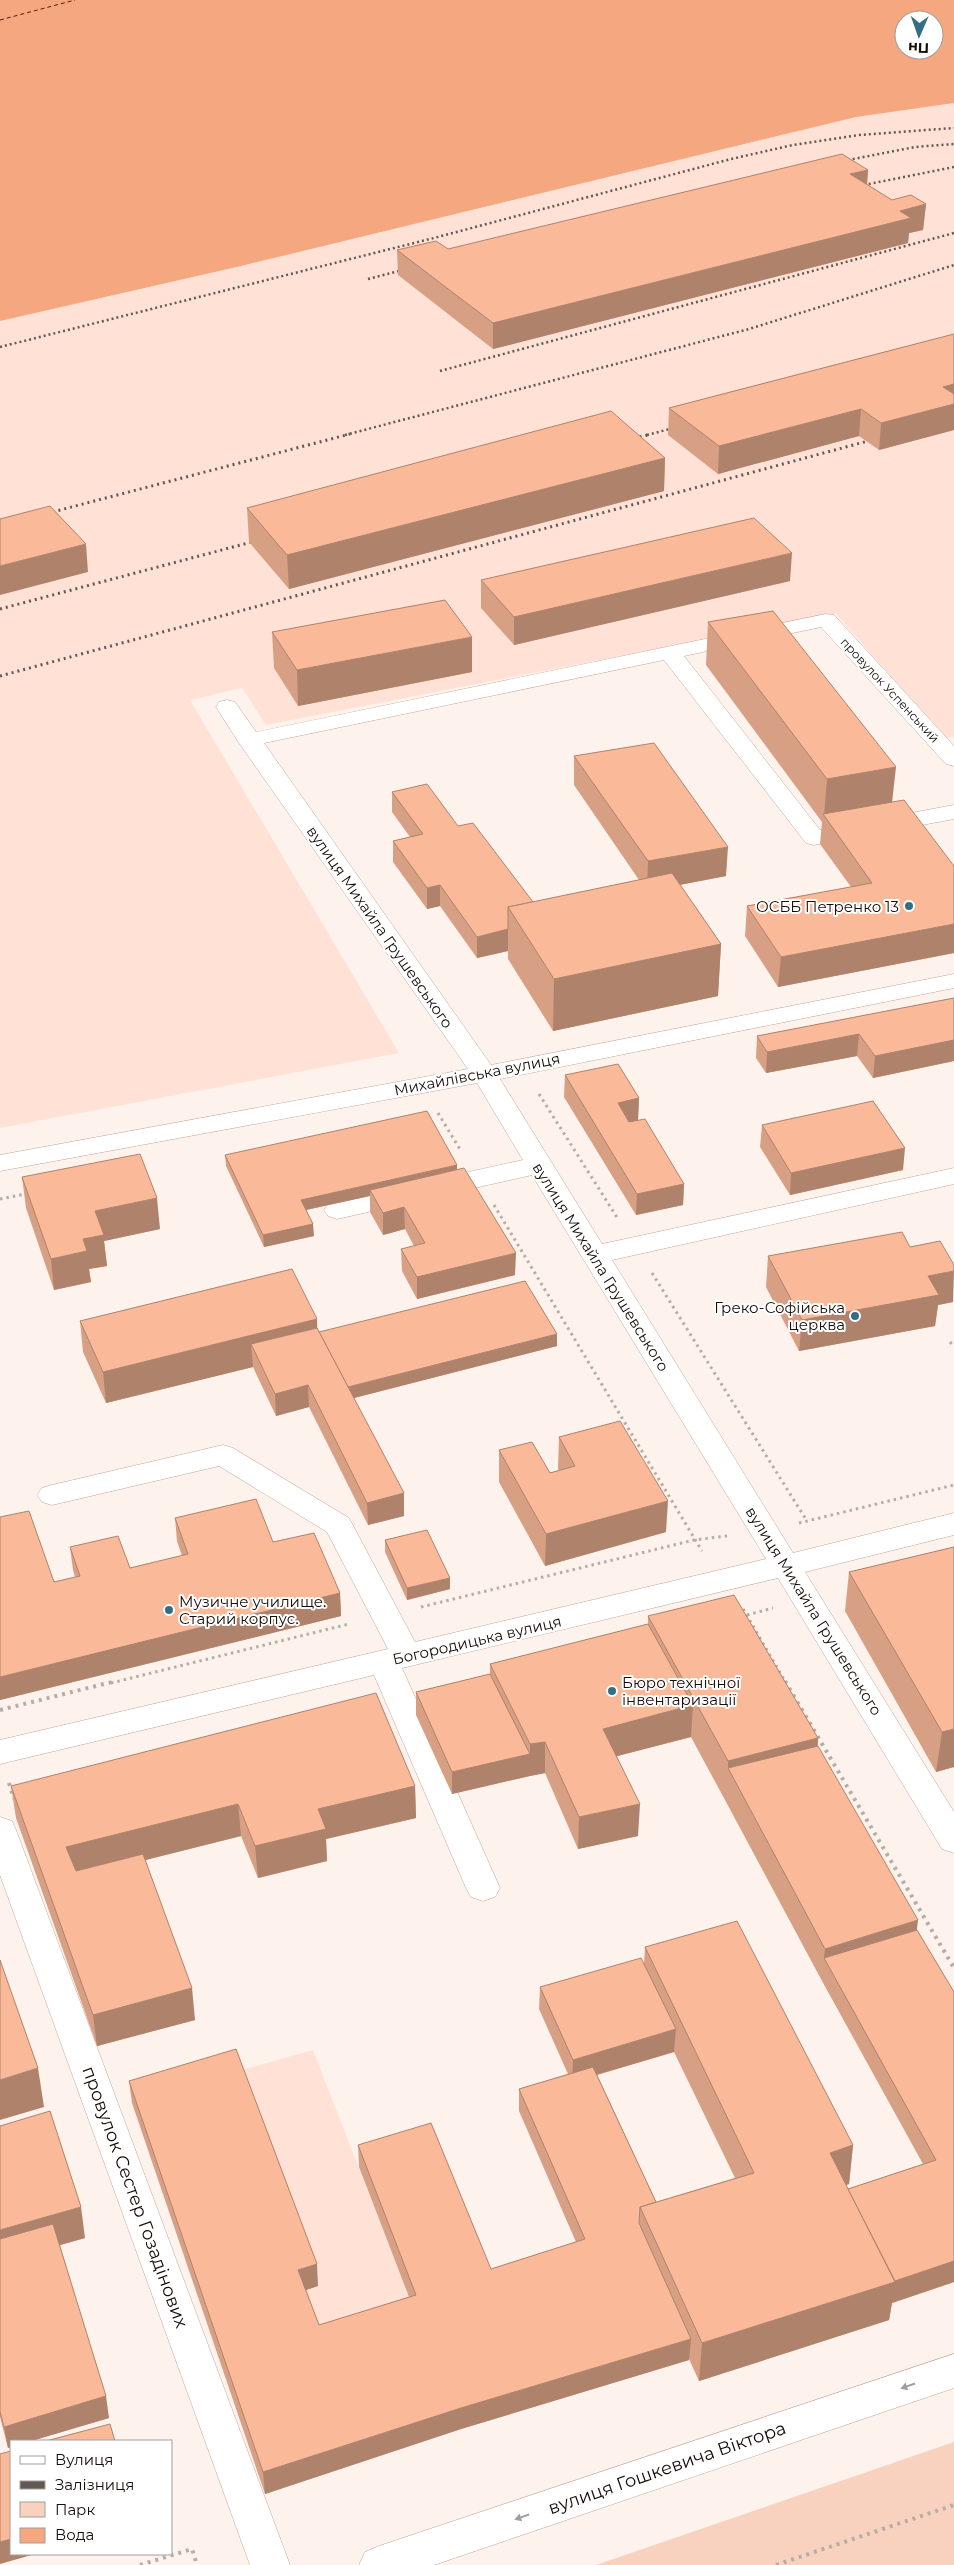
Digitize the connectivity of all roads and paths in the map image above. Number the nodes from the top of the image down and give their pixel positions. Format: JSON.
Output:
{"nodes":[{"id":1,"x":670,"y":653,"type":"junction"},
{"id":2,"x":227,"y":707,"type":"dead end"},
{"id":3,"x":248,"y":740,"type":"junction"},
{"id":4,"x":954,"y":759,"type":"edge"},
{"id":5,"x":954,"y":812,"type":"edge"},
{"id":6,"x":954,"y":981,"type":"edge"},
{"id":7,"x":522,"y":1066,"type":"junction"},
{"id":8,"x":484,"y":1074,"type":"junction"},
{"id":9,"x":422,"y":1086,"type":"junction"},
{"id":10,"x":0,"y":1163,"type":"edge"},
{"id":11,"x":538,"y":1165,"type":"junction"},
{"id":12,"x":954,"y":1176,"type":"edge"},
{"id":13,"x":478,"y":1178,"type":"junction"},
{"id":14,"x":337,"y":1210,"type":"dead end"},
{"id":15,"x":635,"y":1247,"type":"junction"},
{"id":16,"x":594,"y":1255,"type":"junction"},
{"id":17,"x":950,"y":1342,"type":"dead end"},
{"id":18,"x":954,"y":1347,"type":"edge"},
{"id":19,"x":954,"y":1485,"type":"edge"},
{"id":20,"x":52,"y":1495,"type":"dead end"},
{"id":21,"x":807,"y":1521,"type":"junction"},
{"id":22,"x":954,"y":1524,"type":"edge"},
{"id":23,"x":764,"y":1531,"type":"junction"},
{"id":24,"x":694,"y":1540,"type":"junction"},
{"id":25,"x":786,"y":1566,"type":"junction"},
{"id":26,"x":727,"y":1580,"type":"junction"},
{"id":27,"x":385,"y":1615,"type":"junction"},
{"id":28,"x":395,"y":1659,"type":"junction"},
{"id":29,"x":0,"y":1710,"type":"edge"},
{"id":30,"x":0,"y":1752,"type":"edge"},
{"id":31,"x":0,"y":1830,"type":"edge"},
{"id":32,"x":954,"y":1840,"type":"edge"},
{"id":33,"x":483,"y":1888,"type":"dead end"},
{"id":34,"x":954,"y":1968,"type":"edge"},
{"id":35,"x":954,"y":2371,"type":"edge"},
{"id":36,"x":954,"y":2505,"type":"edge"},
{"id":37,"x":140,"y":2565,"type":"edge"},
{"id":38,"x":197,"y":2565,"type":"edge"},
{"id":39,"x":270,"y":2565,"type":"edge"},
{"id":40,"x":379,"y":2565,"type":"edge"},
{"id":41,"x":776,"y":2565,"type":"edge"}],
"edges":[{"from":1,"to":3,"type":"street"},
{"from":1,"to":4,"type":"street","name":"провулок Успенський"},
{"from":1,"to":5,"type":"street"},
{"from":2,"to":3,"type":"street","name":"вулиця Михайла Грушевського"},
{"from":3,"to":8,"type":"street","name":"вулиця Михайла Грушевського"},
{"from":6,"to":7,"type":"street","name":"Михайлівська вулиця"},
{"from":7,"to":8,"type":"street","name":"Михайлівська вулиця"},
{"from":7,"to":15,"type":"path"},
{"from":8,"to":9,"type":"street","name":"Михайлівська вулиця"},
{"from":8,"to":11,"type":"street","name":"вулиця Михайла Грушевського"},
{"from":9,"to":10,"type":"street","name":"Михайлівська вулиця"},
{"from":9,"to":13,"type":"path"},
{"from":11,"to":13,"type":"street"},
{"from":11,"to":16,"type":"street","name":"вулиця Михайла Грушевського"},
{"from":12,"to":15,"type":"street"},
{"from":13,"to":14,"type":"street"},
{"from":13,"to":24,"type":"path"},
{"from":15,"to":16,"type":"street"},
{"from":15,"to":21,"type":"path"},
{"from":16,"to":23,"type":"street","name":"вулиця Михайла Грушевського"},
{"from":17,"to":18,"type":"path"},
{"from":19,"to":21,"type":"path"},
{"from":20,"to":27,"type":"street"},
{"from":21,"to":23,"type":"path"},
{"from":22,"to":25,"type":"street","name":"Богородицька вулиця"},
{"from":23,"to":24,"type":"path"},
{"from":23,"to":25,"type":"street","name":"вулиця Михайла Грушевського"},
{"from":24,"to":26,"type":"path"},
{"from":24,"to":27,"type":"path"},
{"from":25,"to":26,"type":"street","name":"Богородицька вулиця"},
{"from":25,"to":32,"type":"street","name":"вулиця Михайла Грушевського"},
{"from":26,"to":28,"type":"street","name":"Богородицька вулиця"},
{"from":26,"to":34,"type":"path"},
{"from":27,"to":28,"type":"street"},
{"from":27,"to":29,"type":"path"},
{"from":28,"to":30,"type":"street","name":"Богородицька вулиця"},
{"from":28,"to":33,"type":"street"},
{"from":31,"to":39,"type":"street","name":"провулок Сестер Гозадінових"},
{"from":35,"to":40,"type":"street","name":"вулиця Гошкевича Віктора","one_way":true},
{"from":36,"to":41,"type":"path"},
{"from":37,"to":38,"type":"path"}]}
